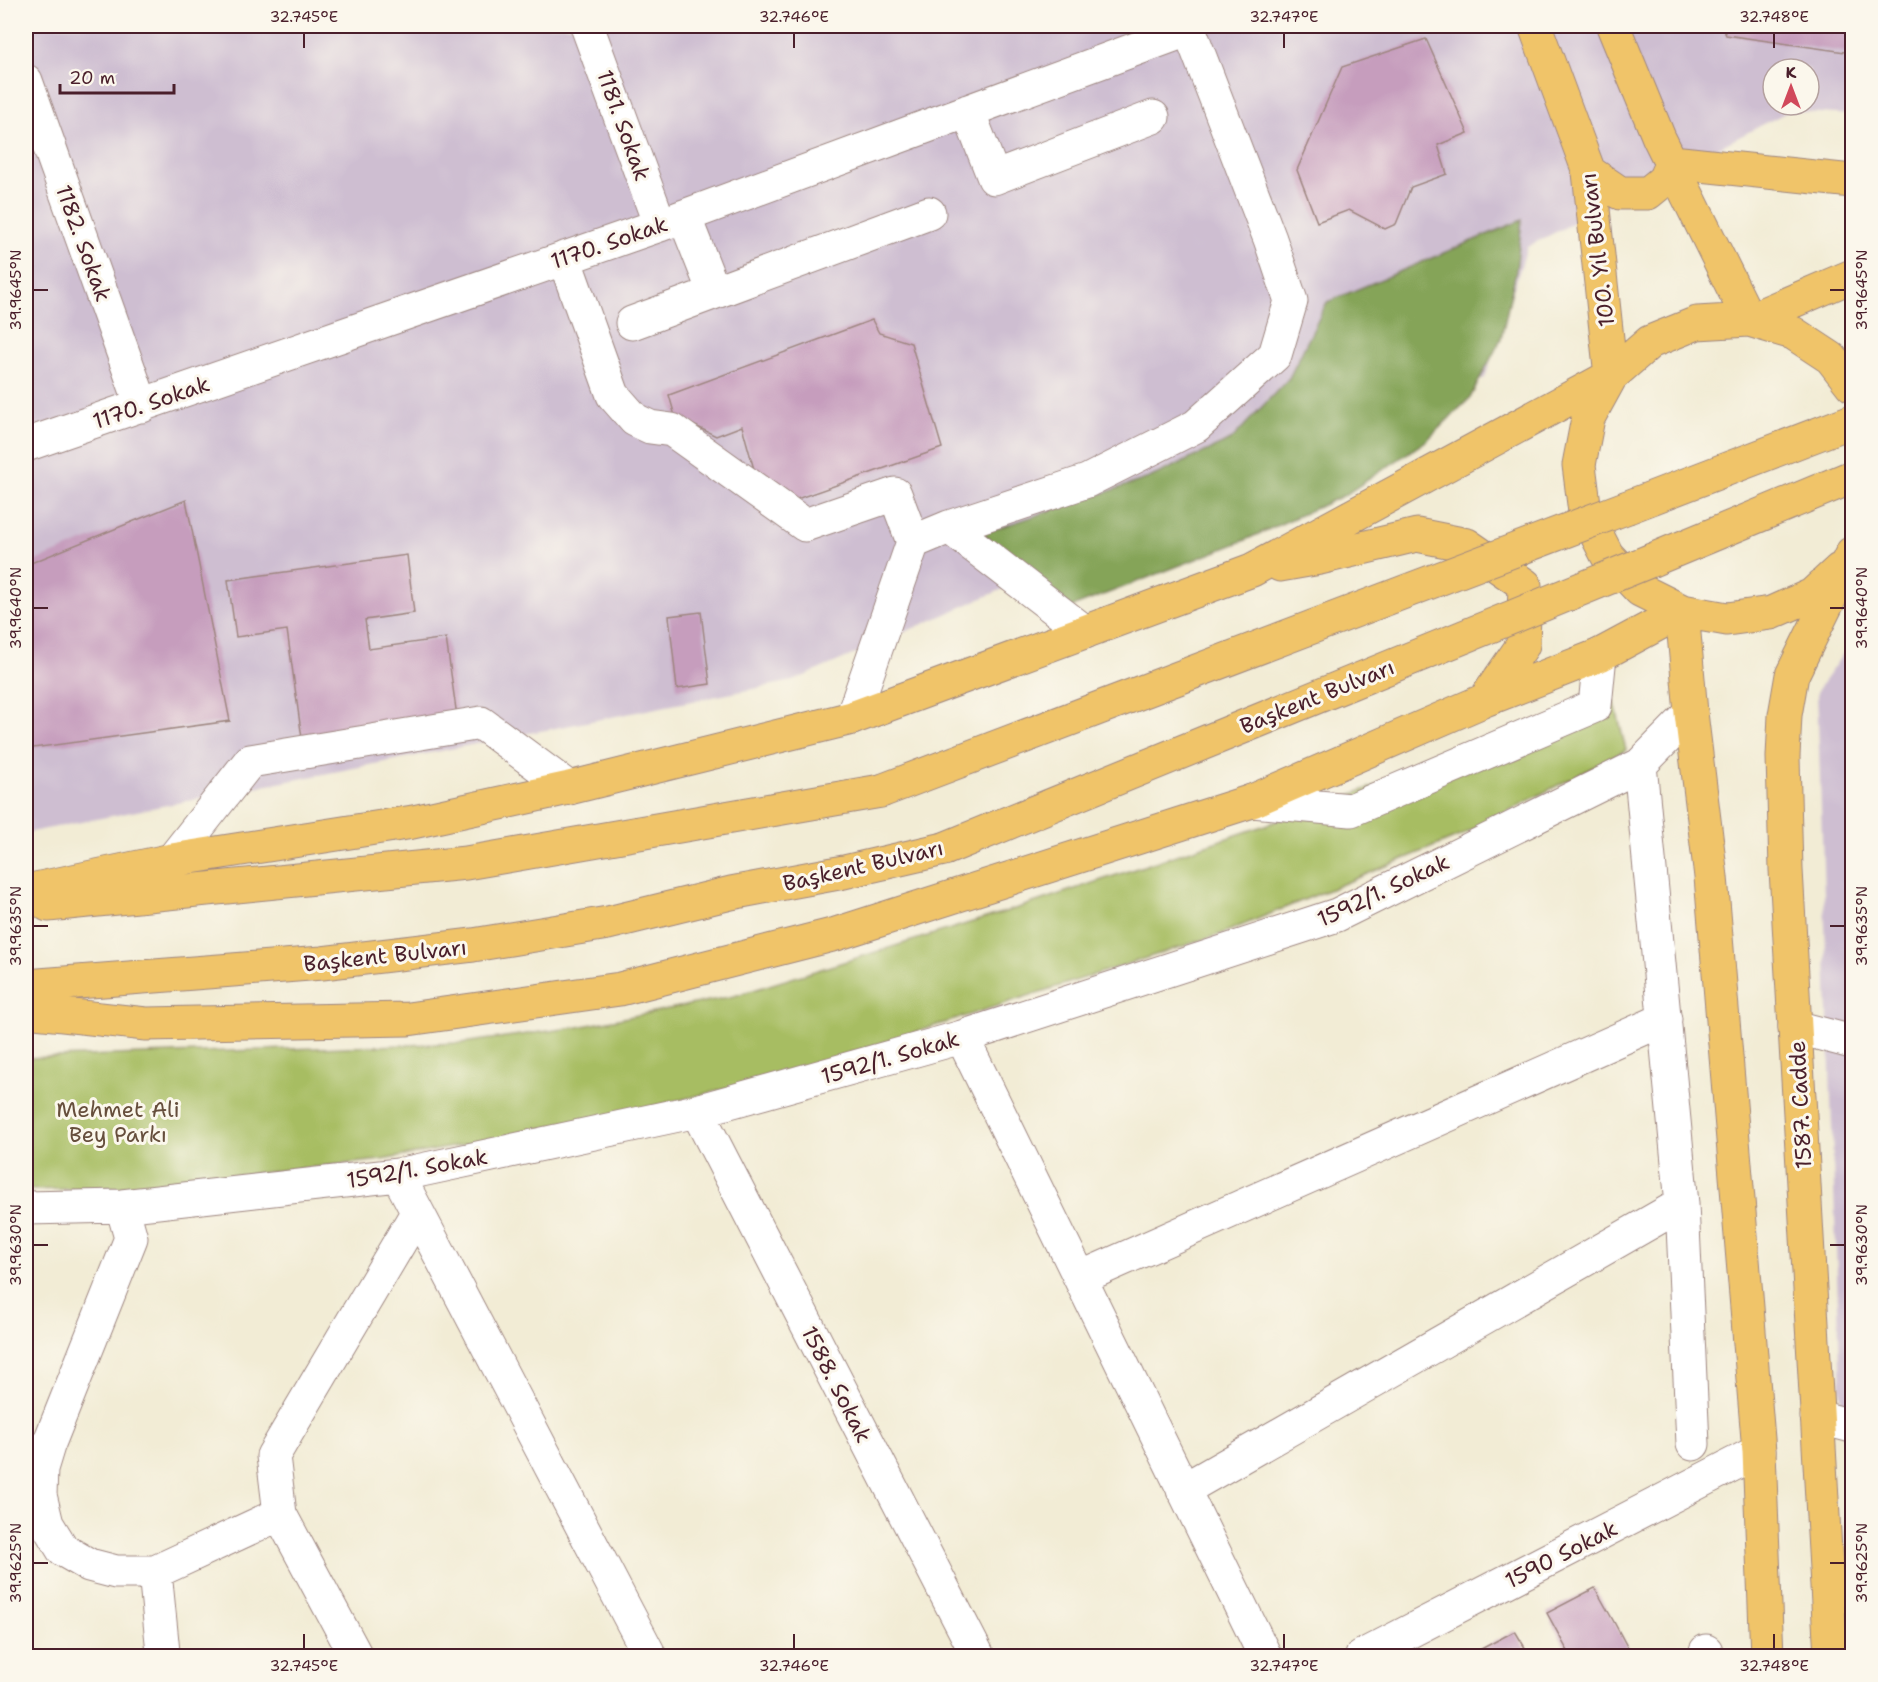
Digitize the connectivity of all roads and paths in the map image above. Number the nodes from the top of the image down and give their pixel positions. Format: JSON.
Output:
{"nodes":[{"id":1,"x":587,"y":26,"type":"edge"},
{"id":2,"x":1535,"y":26,"type":"edge"},
{"id":3,"x":1613,"y":26,"type":"edge"},
{"id":4,"x":1189,"y":27,"type":"edge"},
{"id":5,"x":26,"y":81,"type":"edge"},
{"id":6,"x":968,"y":111,"type":"junction"},
{"id":7,"x":1154,"y":117,"type":"dead end"},
{"id":8,"x":1672,"y":162,"type":"junction"},
{"id":9,"x":1589,"y":172,"type":"junction"},
{"id":10,"x":1852,"y":180,"type":"edge"},
{"id":11,"x":929,"y":213,"type":"dead end"},
{"id":12,"x":672,"y":220,"type":"junction"},
{"id":13,"x":564,"y":258,"type":"junction"},
{"id":14,"x":1852,"y":276,"type":"edge"},
{"id":15,"x":714,"y":292,"type":"junction"},
{"id":16,"x":1749,"y":320,"type":"junction"},
{"id":17,"x":632,"y":323,"type":"dead end"},
{"id":18,"x":1611,"y":376,"type":"junction"},
{"id":19,"x":1852,"y":385,"type":"edge"},
{"id":20,"x":142,"y":406,"type":"junction"},
{"id":21,"x":1852,"y":421,"type":"edge"},
{"id":22,"x":26,"y":446,"type":"edge"},
{"id":23,"x":1839,"y":482,"type":"edge"},
{"id":24,"x":949,"y":527,"type":"junction"},
{"id":25,"x":913,"y":542,"type":"junction"},
{"id":26,"x":1850,"y":560,"type":"edge"},
{"id":27,"x":1252,"y":570,"type":"junction"},
{"id":28,"x":1682,"y":611,"type":"junction"},
{"id":29,"x":1085,"y":632,"type":"junction"},
{"id":30,"x":1600,"y":655,"type":"junction"},
{"id":31,"x":1485,"y":700,"type":"junction"},
{"id":32,"x":1691,"y":713,"type":"junction"},
{"id":33,"x":852,"y":718,"type":"junction"},
{"id":34,"x":1640,"y":765,"type":"junction"},
{"id":35,"x":569,"y":788,"type":"junction"},
{"id":36,"x":1252,"y":801,"type":"junction"},
{"id":37,"x":172,"y":860,"type":"junction"},
{"id":38,"x":26,"y":891,"type":"edge"},
{"id":39,"x":26,"y":907,"type":"edge"},
{"id":40,"x":26,"y":986,"type":"edge"},
{"id":41,"x":26,"y":1011,"type":"edge"},
{"id":42,"x":1665,"y":1019,"type":"junction"},
{"id":43,"x":1795,"y":1027,"type":"junction"},
{"id":44,"x":962,"y":1037,"type":"junction"},
{"id":45,"x":1852,"y":1042,"type":"edge"},
{"id":46,"x":696,"y":1111,"type":"junction"},
{"id":47,"x":398,"y":1175,"type":"junction"},
{"id":48,"x":1682,"y":1204,"type":"junction"},
{"id":49,"x":122,"y":1206,"type":"junction"},
{"id":50,"x":26,"y":1208,"type":"edge"},
{"id":51,"x":417,"y":1213,"type":"junction"},
{"id":52,"x":1080,"y":1278,"type":"junction"},
{"id":53,"x":1817,"y":1417,"type":"junction"},
{"id":54,"x":1852,"y":1425,"type":"edge"},
{"id":55,"x":1693,"y":1444,"type":"dead end"},
{"id":56,"x":1759,"y":1451,"type":"junction"},
{"id":57,"x":1183,"y":1490,"type":"junction"},
{"id":58,"x":280,"y":1515,"type":"junction"},
{"id":59,"x":155,"y":1572,"type":"junction"},
{"id":60,"x":161,"y":1656,"type":"edge"},
{"id":61,"x":356,"y":1656,"type":"edge"},
{"id":62,"x":650,"y":1656,"type":"edge"},
{"id":63,"x":978,"y":1656,"type":"edge"},
{"id":64,"x":1265,"y":1656,"type":"edge"},
{"id":65,"x":1362,"y":1656,"type":"edge"},
{"id":66,"x":1767,"y":1656,"type":"edge"},
{"id":67,"x":1831,"y":1656,"type":"edge"}],
"edges":[{"from":1,"to":12,"type":"street","name":"1181. Sokak"},
{"from":2,"to":9,"type":"main road","name":"100. Yıl Bulvarı"},
{"from":3,"to":8,"type":"main road"},
{"from":4,"to":6,"type":"street","name":"1170. Sokak"},
{"from":4,"to":24,"type":"street"},
{"from":5,"to":20,"type":"street","name":"1182. Sokak"},
{"from":6,"to":7,"type":"street"},
{"from":6,"to":12,"type":"street","name":"1170. Sokak"},
{"from":8,"to":9,"type":"main road"},
{"from":8,"to":10,"type":"main road"},
{"from":8,"to":16,"type":"main road"},
{"from":9,"to":18,"type":"main road","name":"100. Yıl Bulvarı"},
{"from":11,"to":15,"type":"street"},
{"from":12,"to":13,"type":"street","name":"1170. Sokak"},
{"from":12,"to":15,"type":"street","name":"1181. Sokak"},
{"from":13,"to":20,"type":"street","name":"1170. Sokak"},
{"from":13,"to":25,"type":"street"},
{"from":14,"to":16,"type":"main road"},
{"from":15,"to":17,"type":"street"},
{"from":16,"to":18,"type":"main road"},
{"from":16,"to":19,"type":"main road"},
{"from":18,"to":27,"type":"main road"},
{"from":18,"to":28,"type":"main road"},
{"from":20,"to":22,"type":"street","name":"1170. Sokak"},
{"from":21,"to":39,"type":"main road","bridge":true},
{"from":23,"to":40,"type":"main road","name":"Başkent Bulvarı","bridge":true},
{"from":24,"to":25,"type":"street"},
{"from":24,"to":29,"type":"street"},
{"from":25,"to":33,"type":"street"},
{"from":26,"to":28,"type":"main road"},
{"from":26,"to":43,"type":"main road","name":"1587. Cadde"},
{"from":27,"to":29,"type":"main road"},
{"from":27,"to":31,"type":"main road"},
{"from":28,"to":30,"type":"main road"},
{"from":28,"to":32,"type":"main road"},
{"from":29,"to":33,"type":"main road"},
{"from":30,"to":31,"type":"main road"},
{"from":30,"to":36,"type":"street"},
{"from":31,"to":36,"type":"main road"},
{"from":32,"to":34,"type":"street","name":"1592/1. Sokak"},
{"from":32,"to":56,"type":"main road"},
{"from":33,"to":35,"type":"main road"},
{"from":34,"to":42,"type":"street"},
{"from":34,"to":44,"type":"street","name":"1592/1. Sokak"},
{"from":35,"to":37,"type":"main road"},
{"from":35,"to":37,"type":"street"},
{"from":36,"to":41,"type":"main road"},
{"from":37,"to":38,"type":"main road"},
{"from":42,"to":48,"type":"street"},
{"from":42,"to":52,"type":"street"},
{"from":43,"to":45,"type":"street"},
{"from":43,"to":53,"type":"main road","name":"1587. Cadde"},
{"from":44,"to":46,"type":"street","name":"1592/1. Sokak"},
{"from":44,"to":52,"type":"street"},
{"from":46,"to":47,"type":"street","name":"1592/1. Sokak"},
{"from":46,"to":63,"type":"street","name":"1588. Sokak"},
{"from":47,"to":49,"type":"street","name":"1592/1. Sokak"},
{"from":47,"to":51,"type":"street"},
{"from":48,"to":55,"type":"street"},
{"from":48,"to":57,"type":"street"},
{"from":49,"to":50,"type":"street","name":"1592/1. Sokak"},
{"from":49,"to":59,"type":"street"},
{"from":51,"to":58,"type":"street"},
{"from":51,"to":62,"type":"street"},
{"from":52,"to":57,"type":"street"},
{"from":53,"to":54,"type":"street"},
{"from":53,"to":67,"type":"main road","name":"1587. Cadde"},
{"from":56,"to":65,"type":"street","name":"1590 Sokak"},
{"from":56,"to":66,"type":"main road"},
{"from":57,"to":64,"type":"street"},
{"from":58,"to":59,"type":"street"},
{"from":58,"to":61,"type":"street"},
{"from":59,"to":60,"type":"street"}]}
